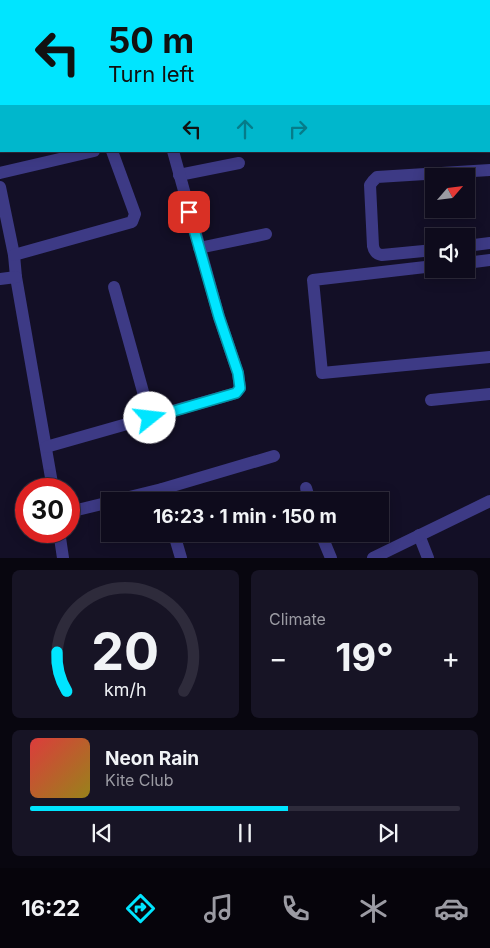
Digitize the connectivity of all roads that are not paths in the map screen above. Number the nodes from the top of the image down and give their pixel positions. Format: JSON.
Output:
{"nodes":[{"id":1,"x":90,"y":152,"type":"edge"},
{"id":2,"x":112,"y":152,"type":"edge"},
{"id":3,"x":173,"y":152,"type":"edge"},
{"id":4,"x":239,"y":163,"type":"dead end"},
{"id":5,"x":490,"y":170,"type":"edge"},
{"id":6,"x":0,"y":173,"type":"edge"},
{"id":7,"x":179,"y":175,"type":"junction"},
{"id":8,"x":0,"y":187,"type":"edge"},
{"id":9,"x":266,"y":234,"type":"dead end"},
{"id":10,"x":490,"y":243,"type":"edge"},
{"id":11,"x":475,"y":245,"type":"edge"},
{"id":12,"x":200,"y":248,"type":"junction"},
{"id":13,"x":425,"y":251,"type":"edge"},
{"id":14,"x":14,"y":255,"type":"junction"},
{"id":15,"x":490,"y":260,"type":"edge"},
{"id":16,"x":475,"y":262,"type":"edge"},
{"id":17,"x":425,"y":267,"type":"edge"},
{"id":18,"x":16,"y":276,"type":"junction"},
{"id":19,"x":0,"y":279,"type":"edge"},
{"id":20,"x":114,"y":287,"type":"dead end"},
{"id":21,"x":490,"y":357,"type":"edge"},
{"id":22,"x":490,"y":394,"type":"edge"},
{"id":23,"x":431,"y":400,"type":"dead end"},
{"id":24,"x":150,"y":418,"type":"junction"},
{"id":25,"x":46,"y":447,"type":"junction"},
{"id":26,"x":274,"y":456,"type":"dead end"},
{"id":27,"x":51,"y":478,"type":"edge"},
{"id":28,"x":306,"y":488,"type":"dead end"},
{"id":29,"x":172,"y":492,"type":"edge"},
{"id":30,"x":307,"y":492,"type":"edge"},
{"id":31,"x":490,"y":501,"type":"edge"},
{"id":32,"x":101,"y":504,"type":"edge"},
{"id":33,"x":80,"y":509,"type":"edge"},
{"id":34,"x":420,"y":535,"type":"junction"},
{"id":35,"x":176,"y":542,"type":"edge"},
{"id":36,"x":324,"y":542,"type":"edge"},
{"id":37,"x":61,"y":543,"type":"edge"},
{"id":38,"x":63,"y":558,"type":"edge"},
{"id":39,"x":181,"y":558,"type":"edge"},
{"id":40,"x":331,"y":558,"type":"edge"},
{"id":41,"x":373,"y":558,"type":"edge"},
{"id":42,"x":428,"y":558,"type":"edge"}],
"edges":[{"from":1,"to":6,"type":"street"},
{"from":2,"to":14,"type":"street"},
{"from":3,"to":7,"type":"street"},
{"from":4,"to":7,"type":"street"},
{"from":5,"to":13,"type":"street"},
{"from":7,"to":12,"type":"street"},
{"from":8,"to":14,"type":"street"},
{"from":9,"to":12,"type":"street"},
{"from":10,"to":11,"type":"street"},
{"from":12,"to":24,"type":"street"},
{"from":14,"to":18,"type":"street"},
{"from":15,"to":16,"type":"street"},
{"from":17,"to":21,"type":"street"},
{"from":18,"to":19,"type":"street"},
{"from":18,"to":25,"type":"street"},
{"from":20,"to":24,"type":"street"},
{"from":22,"to":23,"type":"street"},
{"from":24,"to":25,"type":"street"},
{"from":25,"to":27,"type":"street"},
{"from":26,"to":29,"type":"street"},
{"from":28,"to":30,"type":"street"},
{"from":31,"to":34,"type":"street"},
{"from":32,"to":33,"type":"street"},
{"from":34,"to":41,"type":"street"},
{"from":34,"to":42,"type":"street"},
{"from":35,"to":39,"type":"street"},
{"from":36,"to":40,"type":"street"},
{"from":37,"to":38,"type":"street"}]}
